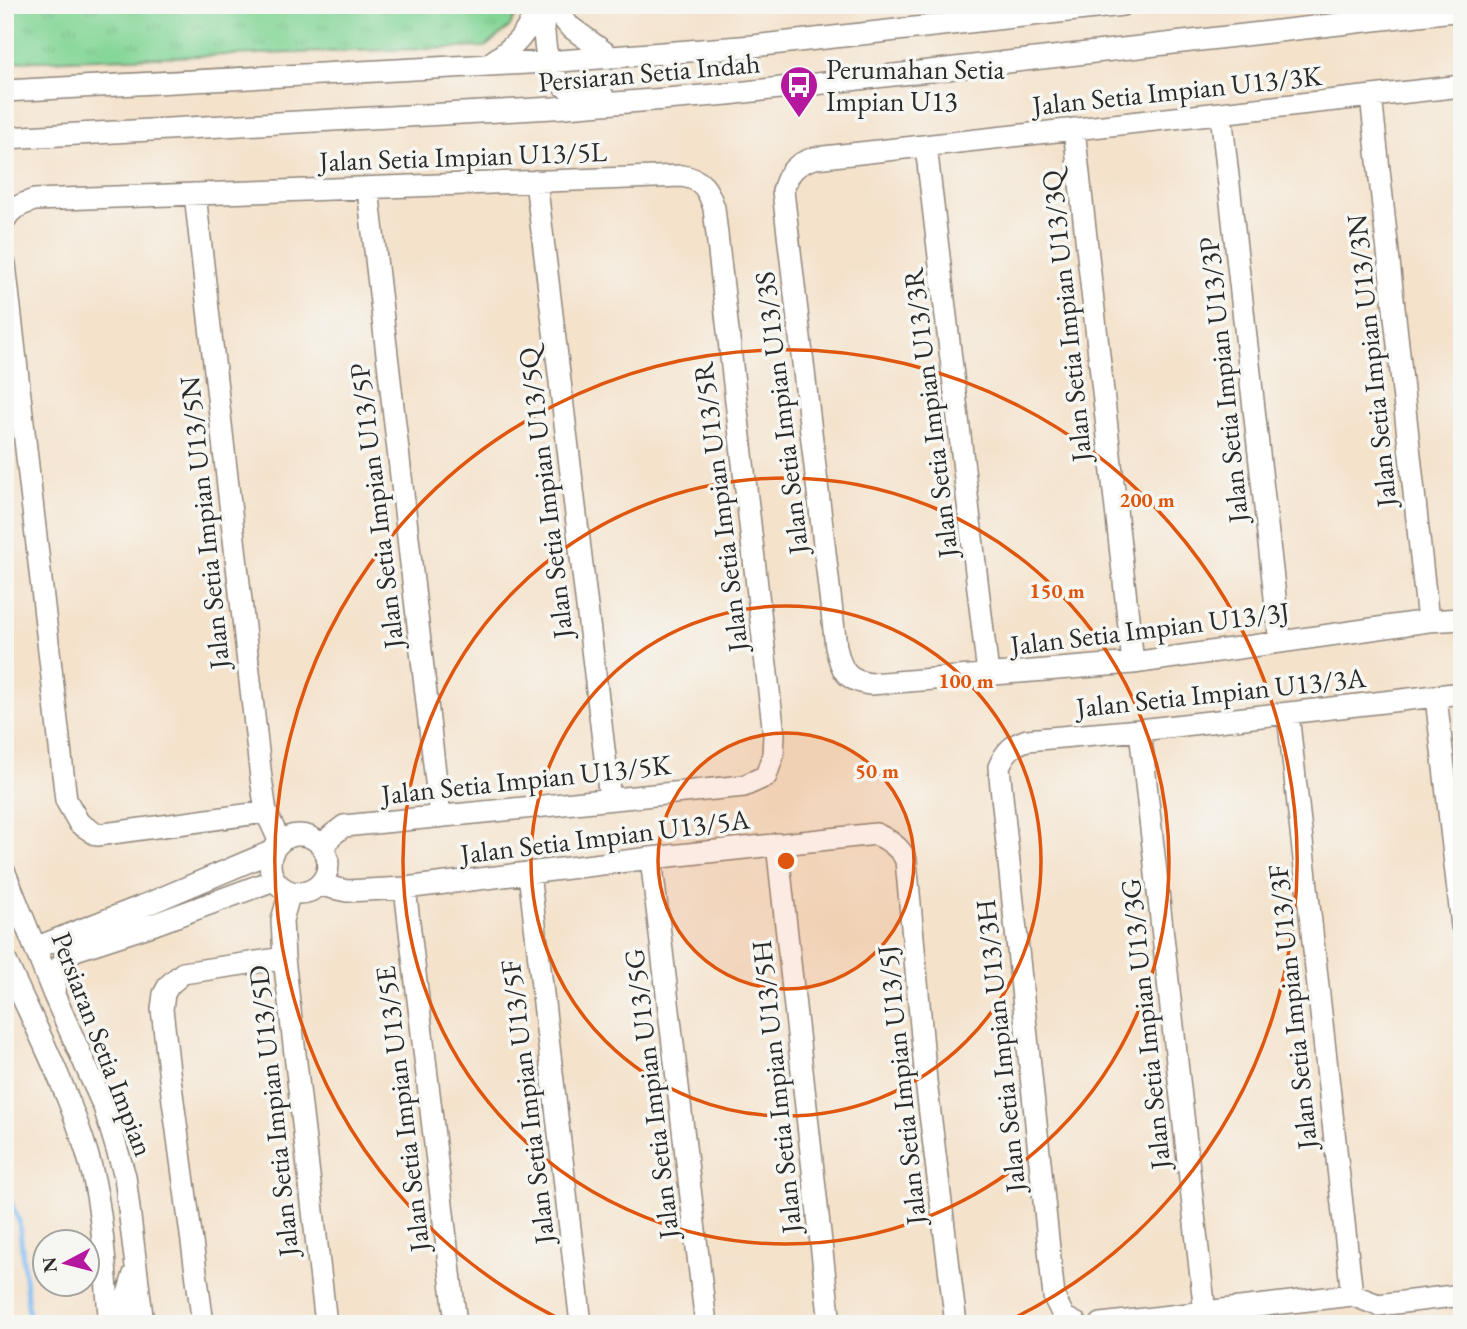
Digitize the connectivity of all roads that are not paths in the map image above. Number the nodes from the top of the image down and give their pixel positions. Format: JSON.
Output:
{"nodes":[{"id":1,"x":540,"y":5,"type":"edge"},
{"id":2,"x":552,"y":5,"type":"edge"},
{"id":3,"x":1122,"y":5,"type":"edge"},
{"id":4,"x":1462,"y":10,"type":"edge"},
{"id":5,"x":611,"y":57,"type":"junction"},
{"id":6,"x":547,"y":62,"type":"junction"},
{"id":7,"x":487,"y":65,"type":"junction"},
{"id":8,"x":1462,"y":86,"type":"edge"},
{"id":9,"x":5,"y":91,"type":"edge"},
{"id":10,"x":728,"y":94,"type":"junction"},
{"id":11,"x":1370,"y":96,"type":"junction"},
{"id":12,"x":1222,"y":113,"type":"junction"},
{"id":13,"x":1074,"y":129,"type":"junction"},
{"id":14,"x":5,"y":138,"type":"edge"},
{"id":15,"x":926,"y":146,"type":"junction"},
{"id":16,"x":815,"y":158,"type":"joint"},
{"id":17,"x":536,"y":181,"type":"junction"},
{"id":18,"x":368,"y":189,"type":"junction"},
{"id":19,"x":195,"y":194,"type":"junction"},
{"id":20,"x":714,"y":208,"type":"joint"},
{"id":21,"x":5,"y":220,"type":"edge"},
{"id":22,"x":5,"y":264,"type":"edge"},
{"id":23,"x":1462,"y":619,"type":"edge"},
{"id":24,"x":1428,"y":621,"type":"junction"},
{"id":25,"x":1280,"y":642,"type":"junction"},
{"id":26,"x":1133,"y":663,"type":"junction"},
{"id":27,"x":988,"y":674,"type":"junction"},
{"id":28,"x":847,"y":675,"type":"joint"},
{"id":29,"x":1462,"y":693,"type":"edge"},
{"id":30,"x":1436,"y":697,"type":"junction"},
{"id":31,"x":1288,"y":713,"type":"junction"},
{"id":32,"x":1140,"y":730,"type":"junction"},
{"id":33,"x":999,"y":767,"type":"joint"},
{"id":34,"x":744,"y":786,"type":"joint"},
{"id":35,"x":610,"y":799,"type":"junction"},
{"id":36,"x":266,"y":813,"type":"junction"},
{"id":37,"x":440,"y":816,"type":"junction"},
{"id":38,"x":777,"y":844,"type":"junction"},
{"id":39,"x":895,"y":845,"type":"joint"},
{"id":40,"x":276,"y":846,"type":"junction"},
{"id":41,"x":324,"y":848,"type":"junction"},
{"id":42,"x":651,"y":858,"type":"junction"},
{"id":43,"x":5,"y":873,"type":"edge"},
{"id":44,"x":529,"y":873,"type":"junction"},
{"id":45,"x":320,"y":885,"type":"junction"},
{"id":46,"x":282,"y":886,"type":"junction"},
{"id":47,"x":405,"y":888,"type":"junction"},
{"id":48,"x":19,"y":908,"type":"junction"},
{"id":49,"x":145,"y":916,"type":"junction"},
{"id":50,"x":1462,"y":926,"type":"edge"},
{"id":51,"x":74,"y":931,"type":"junction"},
{"id":52,"x":35,"y":948,"type":"junction"},
{"id":53,"x":284,"y":958,"type":"junction"},
{"id":54,"x":5,"y":959,"type":"edge"},
{"id":55,"x":54,"y":995,"type":"junction"},
{"id":56,"x":71,"y":1110,"type":"junction"},
{"id":57,"x":137,"y":1262,"type":"junction"},
{"id":58,"x":1352,"y":1295,"type":"junction"},
{"id":59,"x":1462,"y":1295,"type":"edge"},
{"id":60,"x":1205,"y":1313,"type":"junction"},
{"id":61,"x":1070,"y":1320,"type":"edge"},
{"id":62,"x":110,"y":1324,"type":"edge"},
{"id":63,"x":127,"y":1324,"type":"edge"},
{"id":64,"x":144,"y":1324,"type":"edge"},
{"id":65,"x":202,"y":1324,"type":"edge"},
{"id":66,"x":326,"y":1324,"type":"edge"},
{"id":67,"x":456,"y":1324,"type":"edge"},
{"id":68,"x":581,"y":1324,"type":"edge"},
{"id":69,"x":706,"y":1324,"type":"edge"},
{"id":70,"x":830,"y":1324,"type":"edge"},
{"id":71,"x":956,"y":1324,"type":"edge"},
{"id":72,"x":1101,"y":1324,"type":"edge"}],
"edges":[{"from":1,"to":6,"type":"street"},
{"from":1,"to":7,"type":"street"},
{"from":2,"to":5,"type":"street"},
{"from":3,"to":5,"type":"street","name":"Persiaran Setia Indah"},
{"from":4,"to":10,"type":"street","name":"Persiaran Setia Indah"},
{"from":5,"to":6,"type":"street","name":"Persiaran Setia Indah"},
{"from":6,"to":7,"type":"street","name":"Persiaran Setia Indah"},
{"from":6,"to":10,"type":"street"},
{"from":7,"to":9,"type":"street","name":"Persiaran Setia Indah"},
{"from":8,"to":11,"type":"street","name":"Jalan Setia Impian U13/3K"},
{"from":10,"to":14,"type":"street","name":"Persiaran Setia Indah"},
{"from":11,"to":12,"type":"street","name":"Jalan Setia Impian U13/3K"},
{"from":11,"to":24,"type":"street","name":"Jalan Setia Impian U13/3N"},
{"from":12,"to":13,"type":"street","name":"Jalan Setia Impian U13/3K"},
{"from":12,"to":25,"type":"street","name":"Jalan Setia Impian U13/3P"},
{"from":13,"to":15,"type":"street","name":"Jalan Setia Impian U13/3K"},
{"from":13,"to":26,"type":"street","name":"Jalan Setia Impian U13/3Q"},
{"from":15,"to":16,"type":"street","name":"Jalan Setia Impian U13/3K"},
{"from":15,"to":27,"type":"street","name":"Jalan Setia Impian U13/3R"},
{"from":16,"to":28,"type":"street","name":"Jalan Setia Impian U13/3S"},
{"from":17,"to":18,"type":"street","name":"Jalan Setia Impian U13/5L"},
{"from":17,"to":20,"type":"street","name":"Jalan Setia Impian U13/5L"},
{"from":17,"to":35,"type":"street","name":"Jalan Setia Impian U13/5Q"},
{"from":18,"to":19,"type":"street","name":"Jalan Setia Impian U13/5L"},
{"from":18,"to":37,"type":"street","name":"Jalan Setia Impian U13/5P"},
{"from":19,"to":21,"type":"street","name":"Jalan Setia Impian U13/5L"},
{"from":19,"to":36,"type":"street","name":"Jalan Setia Impian U13/5N"},
{"from":20,"to":34,"type":"street","name":"Jalan Setia Impian U13/5R"},
{"from":22,"to":36,"type":"street"},
{"from":23,"to":24,"type":"street","name":"Jalan Setia Impian U13/3J"},
{"from":24,"to":25,"type":"street","name":"Jalan Setia Impian U13/3J"},
{"from":25,"to":26,"type":"street","name":"Jalan Setia Impian U13/3J"},
{"from":26,"to":27,"type":"street","name":"Jalan Setia Impian U13/3J"},
{"from":27,"to":28,"type":"street","name":"Jalan Setia Impian U13/3J"},
{"from":29,"to":30,"type":"street","name":"Jalan Setia Impian U13/3A"},
{"from":30,"to":31,"type":"street","name":"Jalan Setia Impian U13/3A"},
{"from":30,"to":50,"type":"street"},
{"from":31,"to":32,"type":"street","name":"Jalan Setia Impian U13/3A"},
{"from":31,"to":58,"type":"street","name":"Jalan Setia Impian U13/3F"},
{"from":32,"to":33,"type":"street","name":"Jalan Setia Impian U13/3A"},
{"from":32,"to":60,"type":"street","name":"Jalan Setia Impian U13/3G"},
{"from":33,"to":61,"type":"street","name":"Jalan Setia Impian U13/3H"},
{"from":34,"to":35,"type":"street","name":"Jalan Setia Impian U13/5K"},
{"from":35,"to":37,"type":"street","name":"Jalan Setia Impian U13/5K"},
{"from":36,"to":40,"type":"street","name":"Jalan Setia Impian U13/5N"},
{"from":37,"to":41,"type":"street","name":"Jalan Setia Impian U13/5K"},
{"from":38,"to":39,"type":"street","name":"Jalan Setia Impian U13/5A"},
{"from":38,"to":42,"type":"street","name":"Jalan Setia Impian U13/5A"},
{"from":38,"to":70,"type":"street","name":"Jalan Setia Impian U13/5H"},
{"from":39,"to":71,"type":"street","name":"Jalan Setia Impian U13/5J"},
{"from":40,"to":41,"type":"street"},
{"from":40,"to":46,"type":"street"},
{"from":40,"to":49,"type":"street"},
{"from":41,"to":45,"type":"street"},
{"from":42,"to":44,"type":"street","name":"Jalan Setia Impian U13/5A"},
{"from":42,"to":69,"type":"street","name":"Jalan Setia Impian U13/5G"},
{"from":43,"to":48,"type":"street","name":"Persiaran Setia Impian"},
{"from":44,"to":47,"type":"street","name":"Jalan Setia Impian U13/5A"},
{"from":44,"to":68,"type":"street","name":"Jalan Setia Impian U13/5F"},
{"from":45,"to":46,"type":"street"},
{"from":45,"to":47,"type":"street","name":"Jalan Setia Impian U13/5A"},
{"from":46,"to":49,"type":"street"},
{"from":46,"to":53,"type":"street","name":"Jalan Setia Impian U13/5D"},
{"from":47,"to":67,"type":"street","name":"Jalan Setia Impian U13/5E"},
{"from":48,"to":51,"type":"street"},
{"from":48,"to":52,"type":"street","name":"Persiaran Setia Impian"},
{"from":49,"to":51,"type":"street"},
{"from":49,"to":55,"type":"street"},
{"from":51,"to":52,"type":"street"},
{"from":52,"to":55,"type":"street","name":"Persiaran Setia Impian"},
{"from":52,"to":56,"type":"street"},
{"from":53,"to":65,"type":"street"},
{"from":53,"to":66,"type":"street","name":"Jalan Setia Impian U13/5D"},
{"from":54,"to":56,"type":"street","name":"Persiaran Setia Impian"},
{"from":55,"to":57,"type":"street","name":"Persiaran Setia Impian"},
{"from":56,"to":62,"type":"street","name":"Persiaran Setia Impian"},
{"from":57,"to":63,"type":"street"},
{"from":57,"to":64,"type":"street","name":"Persiaran Setia Impian"},
{"from":58,"to":59,"type":"street"},
{"from":58,"to":60,"type":"street"},
{"from":60,"to":72,"type":"street"}]}
